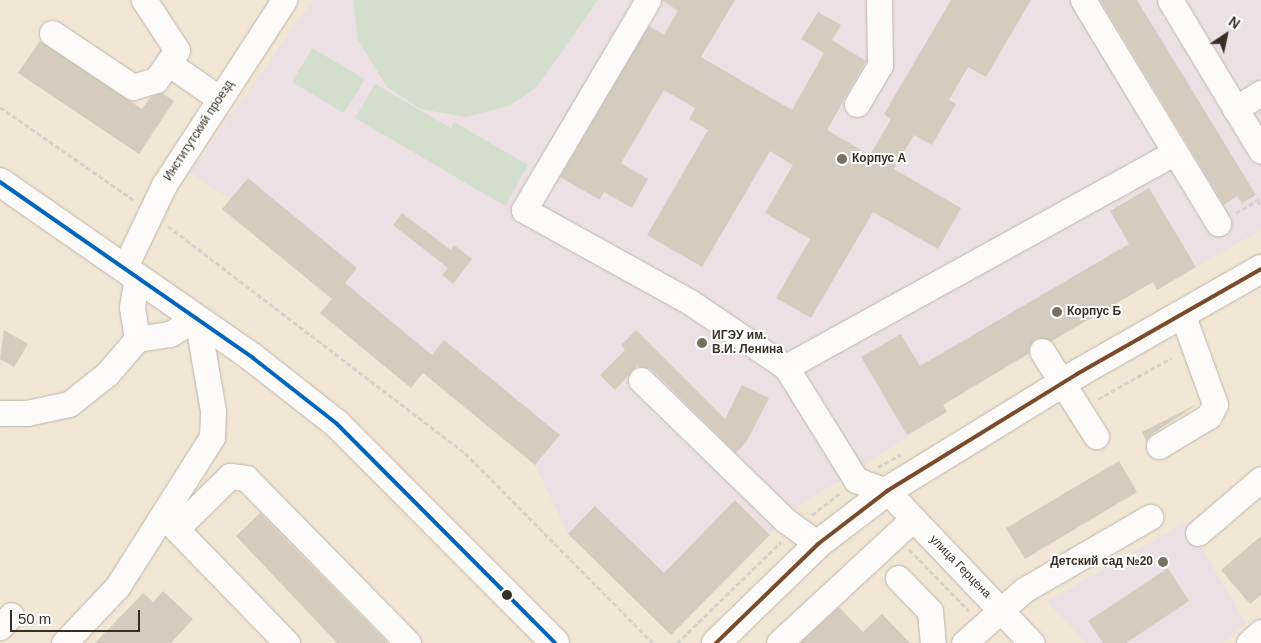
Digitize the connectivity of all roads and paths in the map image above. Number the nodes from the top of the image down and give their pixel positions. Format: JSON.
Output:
{"nodes":[{"id":1,"x":144,"y":0,"type":"edge"},
{"id":2,"x":284,"y":0,"type":"edge"},
{"id":3,"x":648,"y":0,"type":"edge"},
{"id":4,"x":879,"y":0,"type":"edge"},
{"id":5,"x":1083,"y":0,"type":"edge"},
{"id":6,"x":1170,"y":0,"type":"edge"},
{"id":7,"x":52,"y":33,"type":"dead end"},
{"id":8,"x":168,"y":63,"type":"junction"},
{"id":9,"x":1261,"y":93,"type":"edge"},
{"id":10,"x":220,"y":99,"type":"junction"},
{"id":11,"x":857,"y":104,"type":"dead end"},
{"id":12,"x":0,"y":107,"type":"edge"},
{"id":13,"x":1235,"y":108,"type":"junction"},
{"id":14,"x":1261,"y":151,"type":"edge"},
{"id":15,"x":1175,"y":152,"type":"junction"},
{"id":16,"x":0,"y":182,"type":"edge"},
{"id":17,"x":1259,"y":199,"type":"edge"},
{"id":18,"x":1261,"y":206,"type":"edge"},
{"id":19,"x":149,"y":211,"type":"junction"},
{"id":20,"x":1218,"y":223,"type":"joint"},
{"id":21,"x":1261,"y":269,"type":"edge"},
{"id":22,"x":131,"y":271,"type":"junction"},
{"id":23,"x":1183,"y":316,"type":"junction"},
{"id":24,"x":197,"y":318,"type":"junction"},
{"id":25,"x":137,"y":339,"type":"junction"},
{"id":26,"x":1042,"y":351,"type":"dead end"},
{"id":27,"x":786,"y":367,"type":"junction"},
{"id":28,"x":641,"y":380,"type":"dead end"},
{"id":29,"x":1063,"y":383,"type":"junction"},
{"id":30,"x":0,"y":413,"type":"edge"},
{"id":31,"x":1096,"y":436,"type":"dead end"},
{"id":32,"x":1159,"y":446,"type":"dead end"},
{"id":33,"x":1261,"y":479,"type":"edge"},
{"id":34,"x":887,"y":491,"type":"junction"},
{"id":35,"x":1150,"y":517,"type":"dead end"},
{"id":36,"x":913,"y":519,"type":"junction"},
{"id":37,"x":1198,"y":533,"type":"dead end"},
{"id":38,"x":818,"y":544,"type":"junction"},
{"id":39,"x":1126,"y":551,"type":"dead end"},
{"id":40,"x":898,"y":578,"type":"dead end"},
{"id":41,"x":1002,"y":612,"type":"junction"},
{"id":42,"x":1261,"y":632,"type":"edge"},
{"id":43,"x":64,"y":643,"type":"edge"},
{"id":44,"x":287,"y":643,"type":"edge"},
{"id":45,"x":408,"y":643,"type":"edge"},
{"id":46,"x":555,"y":643,"type":"edge"},
{"id":47,"x":653,"y":643,"type":"edge"},
{"id":48,"x":716,"y":643,"type":"edge"},
{"id":49,"x":779,"y":643,"type":"edge"},
{"id":50,"x":933,"y":643,"type":"edge"},
{"id":51,"x":964,"y":643,"type":"edge"},
{"id":52,"x":1032,"y":643,"type":"edge"},
{"id":53,"x":1249,"y":643,"type":"edge"}],
"edges":[{"from":1,"to":8,"type":"street"},
{"from":2,"to":10,"type":"street","name":"Институтский проезд"},
{"from":3,"to":27,"type":"street"},
{"from":4,"to":11,"type":"street"},
{"from":5,"to":15,"type":"street"},
{"from":6,"to":13,"type":"street"},
{"from":7,"to":8,"type":"street"},
{"from":8,"to":10,"type":"street"},
{"from":9,"to":13,"type":"street"},
{"from":10,"to":19,"type":"street","name":"Институтский проезд"},
{"from":12,"to":19,"type":"path"},
{"from":13,"to":14,"type":"street"},
{"from":15,"to":20,"type":"street"},
{"from":15,"to":27,"type":"street"},
{"from":16,"to":22,"type":"main road"},
{"from":17,"to":18,"type":"path"},
{"from":17,"to":20,"type":"path"},
{"from":19,"to":22,"type":"street","name":"Институтский проезд"},
{"from":19,"to":47,"type":"path"},
{"from":21,"to":23,"type":"main road"},
{"from":22,"to":24,"type":"main road"},
{"from":22,"to":25,"type":"street","name":"Институтский проезд"},
{"from":23,"to":29,"type":"main road"},
{"from":23,"to":32,"type":"street"},
{"from":24,"to":25,"type":"street"},
{"from":24,"to":43,"type":"street"},
{"from":24,"to":46,"type":"main road"},
{"from":25,"to":30,"type":"street"},
{"from":26,"to":29,"type":"street"},
{"from":27,"to":34,"type":"street"},
{"from":28,"to":38,"type":"street"},
{"from":29,"to":31,"type":"street"},
{"from":29,"to":34,"type":"main road"},
{"from":33,"to":37,"type":"street"},
{"from":34,"to":36,"type":"street","name":"улица Герцена"},
{"from":34,"to":38,"type":"main road"},
{"from":35,"to":41,"type":"street"},
{"from":36,"to":41,"type":"street","name":"улица Герцена"},
{"from":36,"to":49,"type":"street"},
{"from":38,"to":48,"type":"main road"},
{"from":39,"to":41,"type":"street"},
{"from":40,"to":50,"type":"street"},
{"from":41,"to":51,"type":"street"},
{"from":41,"to":52,"type":"street","name":"улица Герцена"},
{"from":42,"to":53,"type":"street"},
{"from":44,"to":45,"type":"street"}]}
